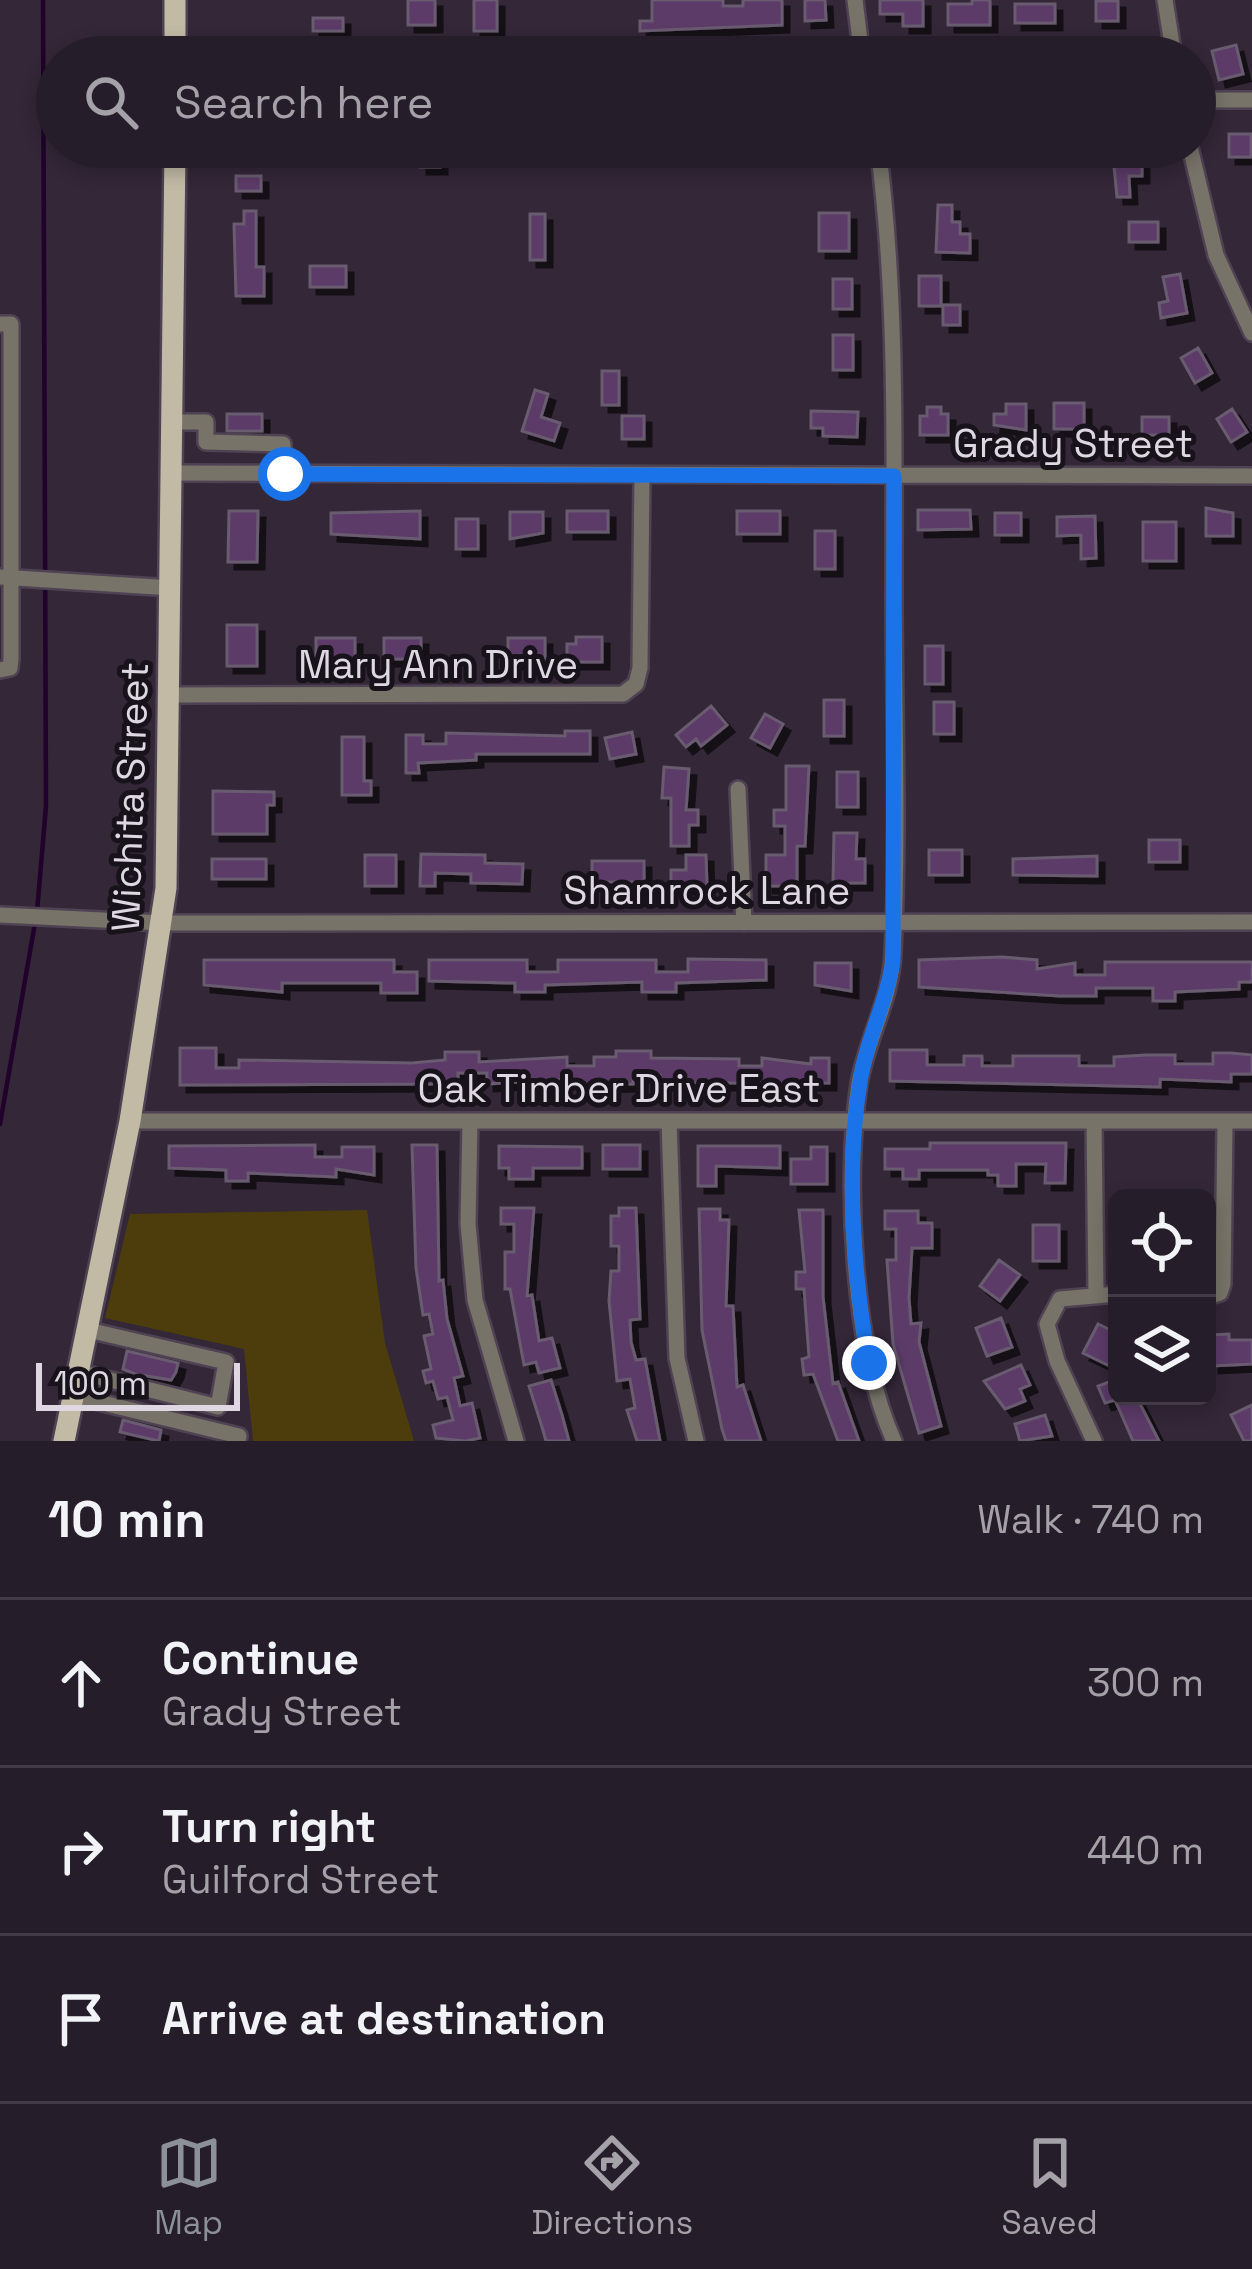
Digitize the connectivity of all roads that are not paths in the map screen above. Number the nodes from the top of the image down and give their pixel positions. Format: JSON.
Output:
{"nodes":[{"id":1,"x":176,"y":0,"type":"edge"},
{"id":2,"x":855,"y":0,"type":"edge"},
{"id":3,"x":1165,"y":0,"type":"edge"},
{"id":4,"x":176,"y":36,"type":"edge"},
{"id":5,"x":859,"y":36,"type":"edge"},
{"id":6,"x":1171,"y":36,"type":"edge"},
{"id":7,"x":1216,"y":100,"type":"edge"},
{"id":8,"x":1252,"y":100,"type":"edge"},
{"id":9,"x":175,"y":168,"type":"edge"},
{"id":10,"x":880,"y":168,"type":"edge"},
{"id":11,"x":1195,"y":168,"type":"edge"},
{"id":12,"x":0,"y":324,"type":"edge"},
{"id":13,"x":1252,"y":332,"type":"edge"},
{"id":14,"x":174,"y":422,"type":"junction"},
{"id":15,"x":174,"y":473,"type":"junction"},
{"id":16,"x":285,"y":474,"type":"junction"},
{"id":17,"x":642,"y":476,"type":"junction"},
{"id":18,"x":894,"y":476,"type":"junction"},
{"id":19,"x":1252,"y":476,"type":"edge"},
{"id":20,"x":13,"y":578,"type":"edge"},
{"id":21,"x":172,"y":587,"type":"junction"},
{"id":22,"x":0,"y":670,"type":"edge"},
{"id":23,"x":171,"y":695,"type":"junction"},
{"id":24,"x":738,"y":788,"type":"dead end"},
{"id":25,"x":0,"y":917,"type":"edge"},
{"id":26,"x":895,"y":922,"type":"junction"},
{"id":27,"x":1252,"y":922,"type":"edge"},
{"id":28,"x":163,"y":923,"type":"junction"},
{"id":29,"x":744,"y":923,"type":"junction"},
{"id":30,"x":669,"y":1120,"type":"junction"},
{"id":31,"x":130,"y":1121,"type":"junction"},
{"id":32,"x":470,"y":1121,"type":"junction"},
{"id":33,"x":854,"y":1121,"type":"junction"},
{"id":34,"x":1094,"y":1121,"type":"junction"},
{"id":35,"x":1225,"y":1121,"type":"junction"},
{"id":36,"x":1252,"y":1121,"type":"edge"},
{"id":37,"x":1096,"y":1294,"type":"junction"},
{"id":38,"x":1108,"y":1294,"type":"edge"},
{"id":39,"x":1210,"y":1297,"type":"edge"},
{"id":40,"x":88,"y":1330,"type":"junction"},
{"id":41,"x":79,"y":1372,"type":"junction"},
{"id":42,"x":74,"y":1396,"type":"junction"},
{"id":43,"x":64,"y":1441,"type":"edge"},
{"id":44,"x":238,"y":1441,"type":"edge"},
{"id":45,"x":516,"y":1441,"type":"edge"},
{"id":46,"x":696,"y":1441,"type":"edge"},
{"id":47,"x":894,"y":1441,"type":"edge"},
{"id":48,"x":1094,"y":1441,"type":"edge"}],
"edges":[{"from":1,"to":4,"type":"main road"},
{"from":2,"to":5,"type":"street"},
{"from":3,"to":6,"type":"street"},
{"from":7,"to":8,"type":"street"},
{"from":9,"to":14,"type":"main road","name":"Wichita Street"},
{"from":10,"to":18,"type":"street"},
{"from":11,"to":13,"type":"street"},
{"from":12,"to":20,"type":"street"},
{"from":14,"to":15,"type":"main road","name":"Wichita Street"},
{"from":14,"to":16,"type":"street"},
{"from":15,"to":16,"type":"street","name":"Grady Street"},
{"from":15,"to":21,"type":"main road","name":"Wichita Street"},
{"from":16,"to":17,"type":"street","name":"Grady Street"},
{"from":17,"to":18,"type":"street","name":"Grady Street"},
{"from":17,"to":23,"type":"street","name":"Mary Ann Drive"},
{"from":18,"to":19,"type":"street","name":"Grady Street"},
{"from":18,"to":26,"type":"street"},
{"from":20,"to":21,"type":"street"},
{"from":20,"to":22,"type":"street"},
{"from":21,"to":23,"type":"main road","name":"Wichita Street"},
{"from":23,"to":28,"type":"main road","name":"Wichita Street"},
{"from":24,"to":29,"type":"street"},
{"from":25,"to":28,"type":"street","name":"Shamrock Lane"},
{"from":26,"to":27,"type":"street","name":"Shamrock Lane"},
{"from":26,"to":29,"type":"street","name":"Shamrock Lane"},
{"from":26,"to":33,"type":"street"},
{"from":28,"to":29,"type":"street","name":"Shamrock Lane"},
{"from":28,"to":31,"type":"main road","name":"Wichita Street"},
{"from":30,"to":32,"type":"street","name":"Oak Timber Drive East"},
{"from":30,"to":33,"type":"street","name":"Oak Timber Drive East"},
{"from":30,"to":46,"type":"street"},
{"from":31,"to":32,"type":"street","name":"Oak Timber Drive East"},
{"from":31,"to":40,"type":"main road","name":"Wichita Street"},
{"from":32,"to":45,"type":"street"},
{"from":33,"to":34,"type":"street","name":"Oak Timber Drive East"},
{"from":33,"to":47,"type":"street"},
{"from":34,"to":35,"type":"street","name":"Oak Timber Drive East"},
{"from":34,"to":37,"type":"street"},
{"from":35,"to":36,"type":"street","name":"Oak Timber Drive East"},
{"from":35,"to":39,"type":"street"},
{"from":37,"to":38,"type":"street"},
{"from":37,"to":48,"type":"street"},
{"from":40,"to":41,"type":"main road","name":"Wichita Street"},
{"from":40,"to":41,"type":"street"},
{"from":41,"to":42,"type":"main road","name":"Wichita Street"},
{"from":42,"to":43,"type":"main road","name":"Wichita Street"},
{"from":42,"to":44,"type":"street"}]}
